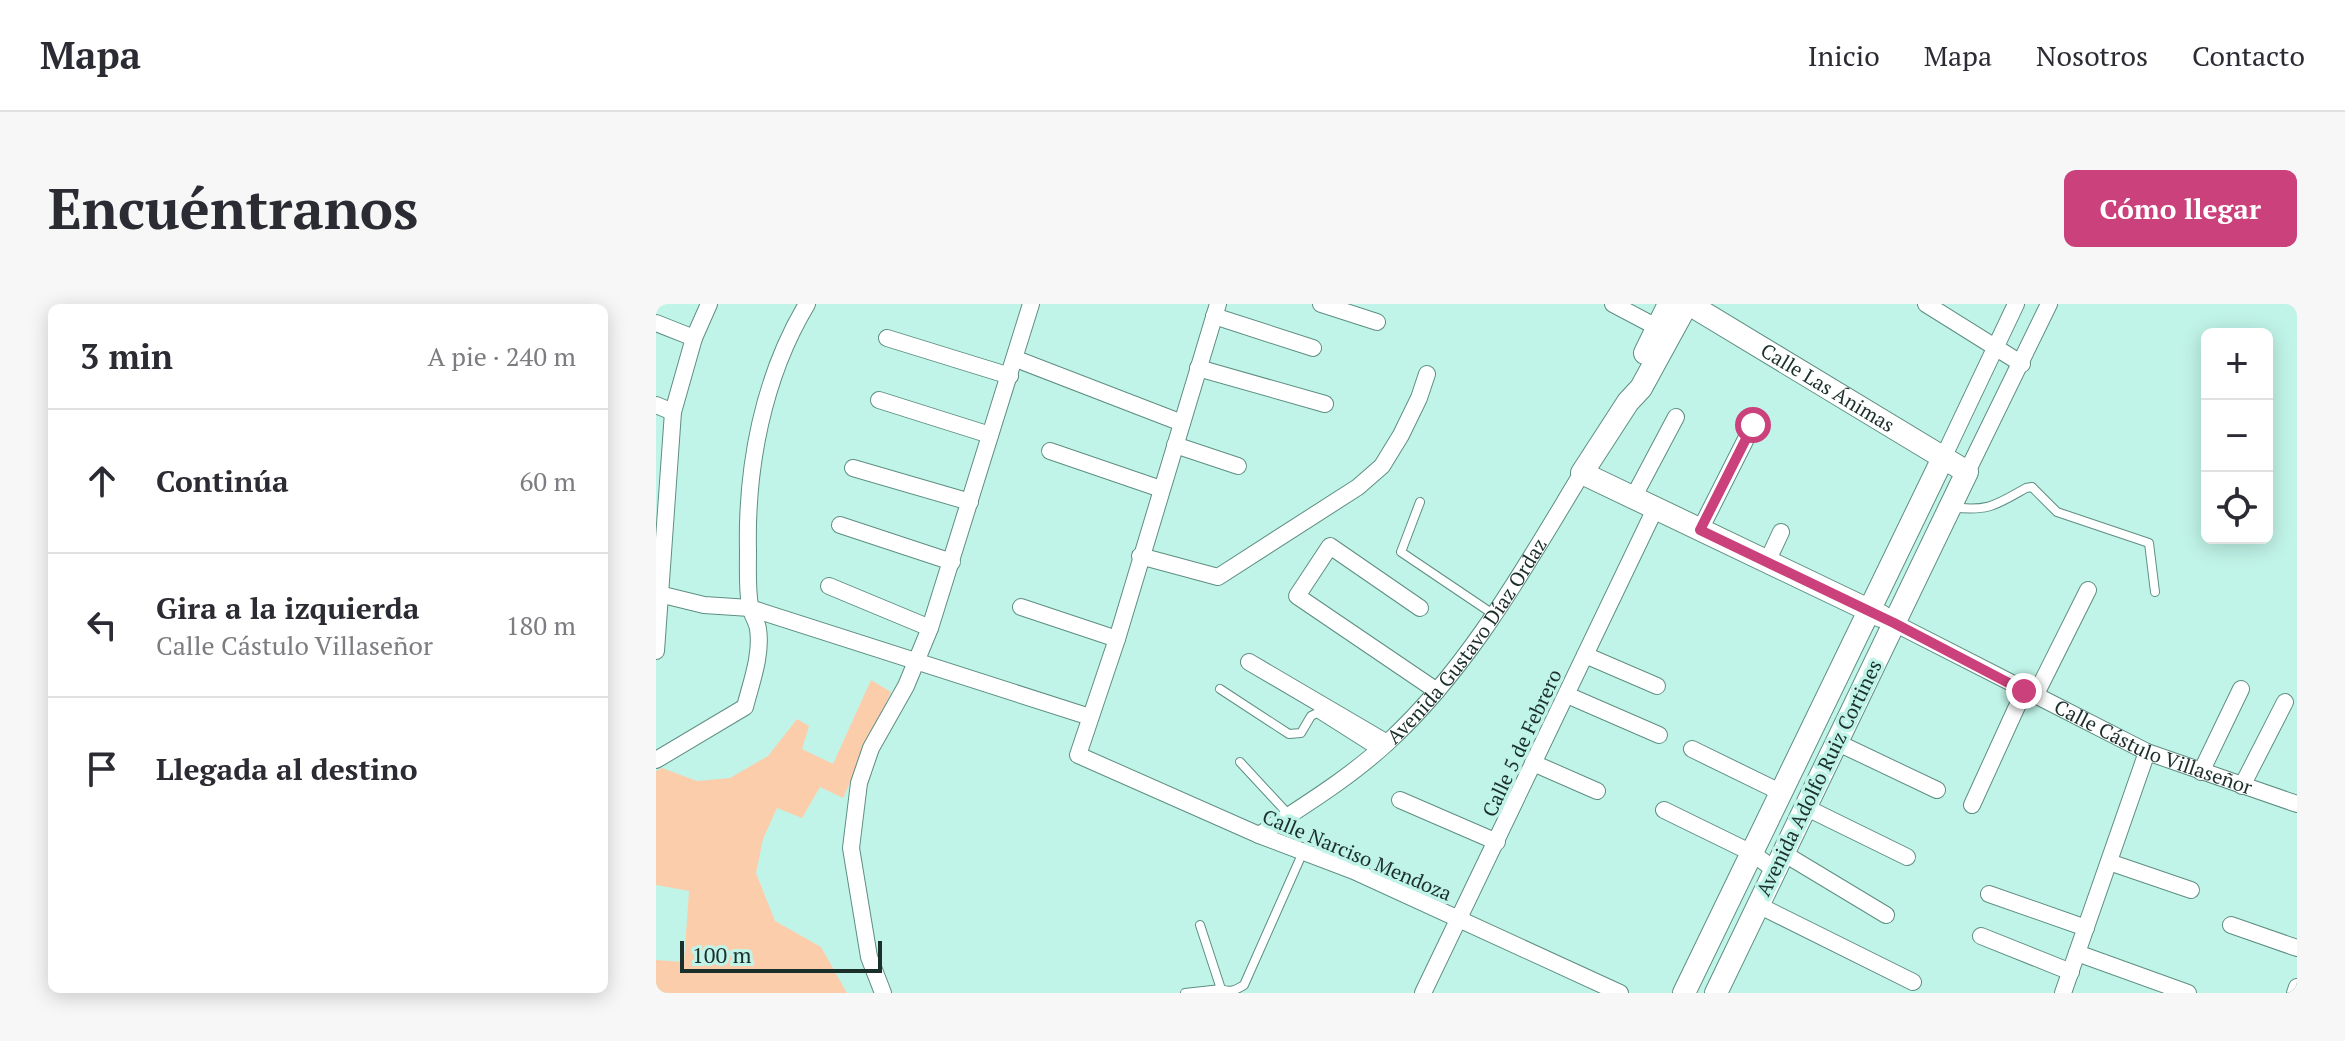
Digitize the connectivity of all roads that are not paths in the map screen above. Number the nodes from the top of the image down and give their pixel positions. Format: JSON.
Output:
{"nodes":[{"id":1,"x":709,"y":304,"type":"edge"},
{"id":2,"x":807,"y":304,"type":"edge"},
{"id":3,"x":1031,"y":304,"type":"edge"},
{"id":4,"x":1321,"y":304,"type":"edge"},
{"id":5,"x":1613,"y":304,"type":"edge"},
{"id":6,"x":1669,"y":304,"type":"edge"},
{"id":7,"x":1688,"y":304,"type":"edge"},
{"id":8,"x":1926,"y":304,"type":"edge"},
{"id":9,"x":2016,"y":304,"type":"edge"},
{"id":10,"x":2049,"y":304,"type":"edge"},
{"id":11,"x":1216,"y":310,"type":"edge"},
{"id":12,"x":1377,"y":322,"type":"dead end"},
{"id":13,"x":656,"y":323,"type":"edge"},
{"id":14,"x":1664,"y":332,"type":"junction"},
{"id":15,"x":694,"y":338,"type":"junction"},
{"id":16,"x":887,"y":338,"type":"dead end"},
{"id":17,"x":1313,"y":348,"type":"dead end"},
{"id":18,"x":1996,"y":348,"type":"junction"},
{"id":19,"x":1016,"y":359,"type":"junction"},
{"id":20,"x":2022,"y":364,"type":"junction"},
{"id":21,"x":1198,"y":368,"type":"junction"},
{"id":22,"x":1427,"y":374,"type":"dead end"},
{"id":23,"x":1010,"y":376,"type":"junction"},
{"id":24,"x":879,"y":400,"type":"dead end"},
{"id":25,"x":1325,"y":404,"type":"dead end"},
{"id":26,"x":656,"y":405,"type":"edge"},
{"id":27,"x":673,"y":412,"type":"junction"},
{"id":28,"x":1676,"y":417,"type":"dead end"},
{"id":29,"x":1182,"y":423,"type":"junction"},
{"id":30,"x":1753,"y":425,"type":"dead end"},
{"id":31,"x":990,"y":435,"type":"junction"},
{"id":32,"x":1175,"y":445,"type":"junction"},
{"id":33,"x":1050,"y":451,"type":"dead end"},
{"id":34,"x":1943,"y":458,"type":"junction"},
{"id":35,"x":1238,"y":466,"type":"dead end"},
{"id":36,"x":853,"y":468,"type":"dead end"},
{"id":37,"x":1967,"y":472,"type":"junction"},
{"id":38,"x":1582,"y":473,"type":"junction"},
{"id":39,"x":1161,"y":489,"type":"junction"},
{"id":40,"x":661,"y":492,"type":"edge"},
{"id":41,"x":1633,"y":498,"type":"junction"},
{"id":42,"x":970,"y":502,"type":"junction"},
{"id":43,"x":1420,"y":502,"type":"dead end"},
{"id":44,"x":1950,"y":507,"type":"junction"},
{"id":45,"x":1655,"y":509,"type":"junction"},
{"id":46,"x":840,"y":525,"type":"dead end"},
{"id":47,"x":1700,"y":530,"type":"junction"},
{"id":48,"x":1781,"y":532,"type":"dead end"},
{"id":49,"x":1140,"y":556,"type":"junction"},
{"id":50,"x":952,"y":562,"type":"junction"},
{"id":51,"x":1767,"y":562,"type":"junction"},
{"id":52,"x":829,"y":586,"type":"dead end"},
{"id":53,"x":2088,"y":590,"type":"dead end"},
{"id":54,"x":2155,"y":592,"type":"dead end"},
{"id":55,"x":659,"y":594,"type":"junction"},
{"id":56,"x":1021,"y":607,"type":"dead end"},
{"id":57,"x":750,"y":608,"type":"junction"},
{"id":58,"x":1420,"y":608,"type":"dead end"},
{"id":59,"x":1868,"y":611,"type":"junction"},
{"id":60,"x":1493,"y":614,"type":"junction"},
{"id":61,"x":1894,"y":623,"type":"junction"},
{"id":62,"x":930,"y":628,"type":"junction"},
{"id":63,"x":657,"y":632,"type":"edge"},
{"id":64,"x":1117,"y":639,"type":"junction"},
{"id":65,"x":656,"y":651,"type":"edge"},
{"id":66,"x":1585,"y":655,"type":"junction"},
{"id":67,"x":915,"y":662,"type":"junction"},
{"id":68,"x":1249,"y":662,"type":"dead end"},
{"id":69,"x":1657,"y":686,"type":"dead end"},
{"id":70,"x":1220,"y":689,"type":"dead end"},
{"id":71,"x":2241,"y":689,"type":"dead end"},
{"id":72,"x":1437,"y":691,"type":"junction"},
{"id":73,"x":2030,"y":694,"type":"junction"},
{"id":74,"x":1567,"y":695,"type":"junction"},
{"id":75,"x":2285,"y":702,"type":"dead end"},
{"id":76,"x":1090,"y":717,"type":"junction"},
{"id":77,"x":1659,"y":735,"type":"dead end"},
{"id":78,"x":1836,"y":742,"type":"junction"},
{"id":79,"x":1382,"y":747,"type":"junction"},
{"id":80,"x":1692,"y":749,"type":"dead end"},
{"id":81,"x":2147,"y":752,"type":"junction"},
{"id":82,"x":656,"y":760,"type":"edge"},
{"id":83,"x":1240,"y":762,"type":"dead end"},
{"id":84,"x":1533,"y":763,"type":"junction"},
{"id":85,"x":2201,"y":772,"type":"junction"},
{"id":86,"x":2242,"y":786,"type":"junction"},
{"id":87,"x":1937,"y":790,"type":"dead end"},
{"id":88,"x":1597,"y":791,"type":"dead end"},
{"id":89,"x":1780,"y":792,"type":"junction"},
{"id":90,"x":1400,"y":800,"type":"dead end"},
{"id":91,"x":2297,"y":804,"type":"edge"},
{"id":92,"x":1972,"y":805,"type":"dead end"},
{"id":93,"x":1805,"y":807,"type":"junction"},
{"id":94,"x":1664,"y":810,"type":"dead end"},
{"id":95,"x":1289,"y":815,"type":"junction"},
{"id":96,"x":1259,"y":835,"type":"junction"},
{"id":97,"x":1497,"y":842,"type":"junction"},
{"id":98,"x":1303,"y":852,"type":"junction"},
{"id":99,"x":1752,"y":853,"type":"junction"},
{"id":100,"x":1907,"y":857,"type":"dead end"},
{"id":101,"x":1779,"y":862,"type":"junction"},
{"id":102,"x":2109,"y":862,"type":"junction"},
{"id":103,"x":2191,"y":890,"type":"dead end"},
{"id":104,"x":1989,"y":894,"type":"dead end"},
{"id":105,"x":1758,"y":905,"type":"junction"},
{"id":106,"x":1886,"y":915,"type":"dead end"},
{"id":107,"x":1459,"y":919,"type":"junction"},
{"id":108,"x":1200,"y":925,"type":"dead end"},
{"id":109,"x":2231,"y":925,"type":"dead end"},
{"id":110,"x":2086,"y":928,"type":"junction"},
{"id":111,"x":1981,"y":936,"type":"dead end"},
{"id":112,"x":2297,"y":948,"type":"edge"},
{"id":113,"x":2077,"y":953,"type":"junction"},
{"id":114,"x":2066,"y":970,"type":"junction"},
{"id":115,"x":1913,"y":982,"type":"dead end"},
{"id":116,"x":2297,"y":987,"type":"edge"},
{"id":117,"x":1221,"y":989,"type":"junction"},
{"id":118,"x":883,"y":993,"type":"edge"},
{"id":119,"x":1185,"y":993,"type":"edge"},
{"id":120,"x":1423,"y":993,"type":"edge"},
{"id":121,"x":1620,"y":993,"type":"edge"},
{"id":122,"x":1684,"y":993,"type":"edge"},
{"id":123,"x":1716,"y":993,"type":"edge"},
{"id":124,"x":2063,"y":993,"type":"edge"},
{"id":125,"x":2188,"y":993,"type":"edge"},
{"id":126,"x":2295,"y":993,"type":"edge"}],
"edges":[{"from":1,"to":15,"type":"street"},
{"from":2,"to":57,"type":"street"},
{"from":3,"to":19,"type":"street"},
{"from":4,"to":12,"type":"street"},
{"from":5,"to":14,"type":"street"},
{"from":6,"to":14,"type":"street","name":"Avenida Gustavo Díaz Ordaz"},
{"from":7,"to":14,"type":"street","name":"Avenida Gustavo Díaz Ordaz"},
{"from":7,"to":34,"type":"street","name":"Calle Las Ánimas"},
{"from":8,"to":18,"type":"street"},
{"from":9,"to":18,"type":"street","name":"Avenida Adolfo Ruiz Cortines"},
{"from":10,"to":20,"type":"street","name":"Avenida Adolfo Ruiz Cortines"},
{"from":11,"to":17,"type":"street"},
{"from":11,"to":21,"type":"street"},
{"from":13,"to":15,"type":"street"},
{"from":14,"to":38,"type":"street","name":"Avenida Gustavo Díaz Ordaz"},
{"from":15,"to":27,"type":"street"},
{"from":16,"to":23,"type":"street"},
{"from":18,"to":20,"type":"street"},
{"from":18,"to":34,"type":"street","name":"Avenida Adolfo Ruiz Cortines"},
{"from":19,"to":23,"type":"street"},
{"from":19,"to":29,"type":"street"},
{"from":20,"to":37,"type":"street","name":"Avenida Adolfo Ruiz Cortines"},
{"from":21,"to":25,"type":"street"},
{"from":21,"to":29,"type":"street"},
{"from":22,"to":49,"type":"street"},
{"from":23,"to":31,"type":"street"},
{"from":24,"to":31,"type":"street"},
{"from":26,"to":27,"type":"street"},
{"from":27,"to":40,"type":"street"},
{"from":28,"to":41,"type":"street"},
{"from":29,"to":32,"type":"street"},
{"from":30,"to":47,"type":"street"},
{"from":31,"to":42,"type":"street"},
{"from":32,"to":35,"type":"street"},
{"from":32,"to":39,"type":"street"},
{"from":33,"to":39,"type":"street"},
{"from":34,"to":37,"type":"street","name":"Calle Las Ánimas"},
{"from":34,"to":59,"type":"street","name":"Avenida Adolfo Ruiz Cortines"},
{"from":36,"to":42,"type":"street"},
{"from":37,"to":44,"type":"street","name":"Avenida Adolfo Ruiz Cortines"},
{"from":38,"to":41,"type":"street","name":"Calle Cástulo Villaseñor"},
{"from":38,"to":60,"type":"street","name":"Avenida Gustavo Díaz Ordaz"},
{"from":39,"to":49,"type":"street"},
{"from":40,"to":55,"type":"street"},
{"from":41,"to":45,"type":"street","name":"Calle Cástulo Villaseñor"},
{"from":42,"to":50,"type":"street"},
{"from":43,"to":60,"type":"lane"},
{"from":44,"to":54,"type":"lane"},
{"from":44,"to":61,"type":"street","name":"Avenida Adolfo Ruiz Cortines"},
{"from":45,"to":47,"type":"street","name":"Calle Cástulo Villaseñor"},
{"from":45,"to":66,"type":"street","name":"Calle 5 de Febrero"},
{"from":46,"to":50,"type":"street"},
{"from":47,"to":51,"type":"street","name":"Calle Cástulo Villaseñor"},
{"from":48,"to":51,"type":"street"},
{"from":49,"to":64,"type":"street"},
{"from":50,"to":62,"type":"street"},
{"from":51,"to":59,"type":"street","name":"Calle Cástulo Villaseñor"},
{"from":52,"to":62,"type":"street"},
{"from":53,"to":73,"type":"street"},
{"from":55,"to":57,"type":"street"},
{"from":55,"to":63,"type":"street"},
{"from":56,"to":64,"type":"street"},
{"from":57,"to":67,"type":"street"},
{"from":57,"to":82,"type":"street"},
{"from":58,"to":72,"type":"street"},
{"from":59,"to":61,"type":"street","name":"Calle Cástulo Villaseñor"},
{"from":59,"to":89,"type":"street","name":"Avenida Adolfo Ruiz Cortines"},
{"from":60,"to":72,"type":"street","name":"Avenida Gustavo Díaz Ordaz"},
{"from":61,"to":73,"type":"street","name":"Calle Cástulo Villaseñor"},
{"from":61,"to":78,"type":"street","name":"Avenida Adolfo Ruiz Cortines"},
{"from":62,"to":67,"type":"street"},
{"from":63,"to":65,"type":"street"},
{"from":64,"to":76,"type":"street"},
{"from":66,"to":69,"type":"street"},
{"from":66,"to":74,"type":"street","name":"Calle 5 de Febrero"},
{"from":67,"to":76,"type":"street"},
{"from":67,"to":118,"type":"street"},
{"from":68,"to":79,"type":"street"},
{"from":70,"to":79,"type":"lane"},
{"from":71,"to":85,"type":"street"},
{"from":72,"to":79,"type":"street","name":"Avenida Gustavo Díaz Ordaz"},
{"from":73,"to":81,"type":"street","name":"Calle Cástulo Villaseñor"},
{"from":73,"to":92,"type":"street"},
{"from":74,"to":77,"type":"street"},
{"from":74,"to":84,"type":"street","name":"Calle 5 de Febrero"},
{"from":75,"to":86,"type":"street"},
{"from":76,"to":96,"type":"street","name":"Calle Narciso Mendoza"},
{"from":78,"to":87,"type":"street"},
{"from":78,"to":93,"type":"street","name":"Avenida Adolfo Ruiz Cortines"},
{"from":79,"to":95,"type":"street","name":"Avenida Gustavo Díaz Ordaz"},
{"from":80,"to":89,"type":"street"},
{"from":81,"to":85,"type":"street","name":"Calle Cástulo Villaseñor"},
{"from":81,"to":102,"type":"street"},
{"from":83,"to":95,"type":"lane"},
{"from":84,"to":88,"type":"street"},
{"from":84,"to":97,"type":"street","name":"Calle 5 de Febrero"},
{"from":85,"to":86,"type":"street","name":"Calle Cástulo Villaseñor"},
{"from":86,"to":91,"type":"street","name":"Calle Cástulo Villaseñor"},
{"from":89,"to":99,"type":"street","name":"Avenida Adolfo Ruiz Cortines"},
{"from":90,"to":97,"type":"street"},
{"from":93,"to":100,"type":"street"},
{"from":93,"to":101,"type":"street","name":"Avenida Adolfo Ruiz Cortines"},
{"from":94,"to":99,"type":"street"},
{"from":95,"to":96,"type":"street","name":"Avenida Gustavo Díaz Ordaz"},
{"from":96,"to":98,"type":"street","name":"Calle Narciso Mendoza"},
{"from":97,"to":107,"type":"street","name":"Calle 5 de Febrero"},
{"from":98,"to":107,"type":"street","name":"Calle Narciso Mendoza"},
{"from":98,"to":117,"type":"lane"},
{"from":99,"to":101,"type":"street"},
{"from":99,"to":122,"type":"street","name":"Avenida Adolfo Ruiz Cortines"},
{"from":101,"to":105,"type":"street","name":"Avenida Adolfo Ruiz Cortines"},
{"from":101,"to":106,"type":"street"},
{"from":102,"to":103,"type":"street"},
{"from":102,"to":110,"type":"street"},
{"from":104,"to":110,"type":"street"},
{"from":105,"to":115,"type":"street"},
{"from":105,"to":123,"type":"street","name":"Avenida Adolfo Ruiz Cortines"},
{"from":107,"to":120,"type":"street","name":"Calle 5 de Febrero"},
{"from":107,"to":121,"type":"street","name":"Calle Narciso Mendoza"},
{"from":108,"to":117,"type":"lane"},
{"from":109,"to":112,"type":"street"},
{"from":110,"to":113,"type":"street"},
{"from":111,"to":114,"type":"street"},
{"from":113,"to":114,"type":"street"},
{"from":113,"to":125,"type":"street"},
{"from":114,"to":124,"type":"street"},
{"from":116,"to":126,"type":"street"},
{"from":117,"to":119,"type":"lane"}]}
